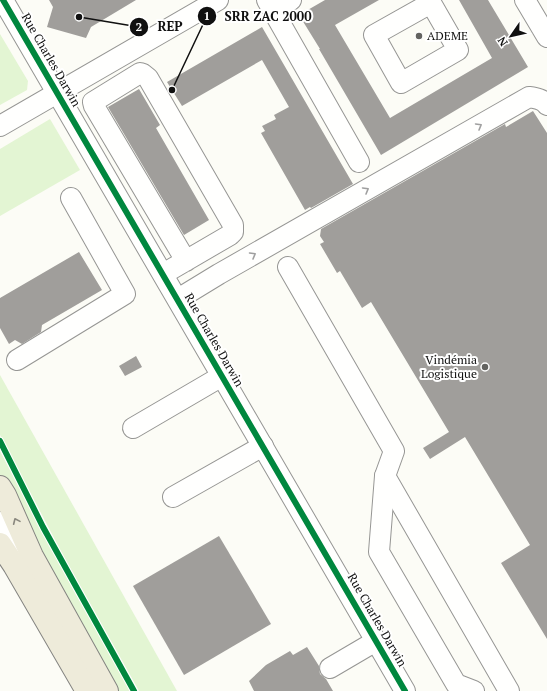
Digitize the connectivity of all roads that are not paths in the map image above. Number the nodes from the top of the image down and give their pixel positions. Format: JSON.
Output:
{"nodes":[{"id":1,"x":3,"y":0,"type":"edge"},
{"id":2,"x":218,"y":0,"type":"edge"},
{"id":3,"x":291,"y":0,"type":"edge"},
{"id":4,"x":525,"y":0,"type":"edge"},
{"id":5,"x":270,"y":5,"type":"edge"},
{"id":6,"x":547,"y":38,"type":"edge"},
{"id":7,"x":57,"y":93,"type":"junction"},
{"id":8,"x":547,"y":105,"type":"edge"},
{"id":9,"x":0,"y":126,"type":"edge"},
{"id":10,"x":359,"y":162,"type":"dead end"},
{"id":11,"x":71,"y":198,"type":"dead end"},
{"id":12,"x":186,"y":261,"type":"junction"},
{"id":13,"x":288,"y":267,"type":"dead end"},
{"id":14,"x":163,"y":274,"type":"junction"},
{"id":15,"x":178,"y":299,"type":"junction"},
{"id":16,"x":17,"y":360,"type":"dead end"},
{"id":17,"x":222,"y":376,"type":"junction"},
{"id":18,"x":133,"y":428,"type":"dead end"},
{"id":19,"x":263,"y":446,"type":"junction"},
{"id":20,"x":385,"y":476,"type":"junction"},
{"id":21,"x":0,"y":487,"type":"edge"},
{"id":22,"x":173,"y":496,"type":"dead end"},
{"id":23,"x":0,"y":522,"type":"edge"},
{"id":24,"x":0,"y":544,"type":"edge"},
{"id":25,"x":376,"y":641,"type":"junction"},
{"id":26,"x":330,"y":668,"type":"dead end"},
{"id":27,"x":87,"y":691,"type":"edge"},
{"id":28,"x":97,"y":691,"type":"edge"},
{"id":29,"x":107,"y":691,"type":"edge"},
{"id":30,"x":405,"y":691,"type":"edge"},
{"id":31,"x":474,"y":691,"type":"edge"},
{"id":32,"x":509,"y":691,"type":"edge"}],
"edges":[{"from":1,"to":7,"type":"street","name":"Rue Charles Darwin"},
{"from":2,"to":7,"type":"street"},
{"from":3,"to":5,"type":"street"},
{"from":4,"to":6,"type":"street"},
{"from":5,"to":10,"type":"street"},
{"from":7,"to":9,"type":"street"},
{"from":7,"to":14,"type":"street","name":"Rue Charles Darwin"},
{"from":15,"to":8,"type":"street","one_way":true},
{"from":11,"to":16,"type":"street"},
{"from":12,"to":12,"type":"street"},
{"from":12,"to":14,"type":"street"},
{"from":13,"to":20,"type":"street"},
{"from":14,"to":15,"type":"street","name":"Rue Charles Darwin"},
{"from":15,"to":17,"type":"street","name":"Rue Charles Darwin"},
{"from":17,"to":18,"type":"street"},
{"from":17,"to":19,"type":"street","name":"Rue Charles Darwin"},
{"from":19,"to":22,"type":"street"},
{"from":19,"to":25,"type":"street","name":"Rue Charles Darwin"},
{"from":20,"to":31,"type":"street"},
{"from":20,"to":32,"type":"street"},
{"from":29,"to":21,"type":"main road","one_way":true},
{"from":23,"to":28,"type":"street"},
{"from":24,"to":27,"type":"main road"},
{"from":25,"to":26,"type":"street"},
{"from":25,"to":30,"type":"street","name":"Rue Charles Darwin"}]}
